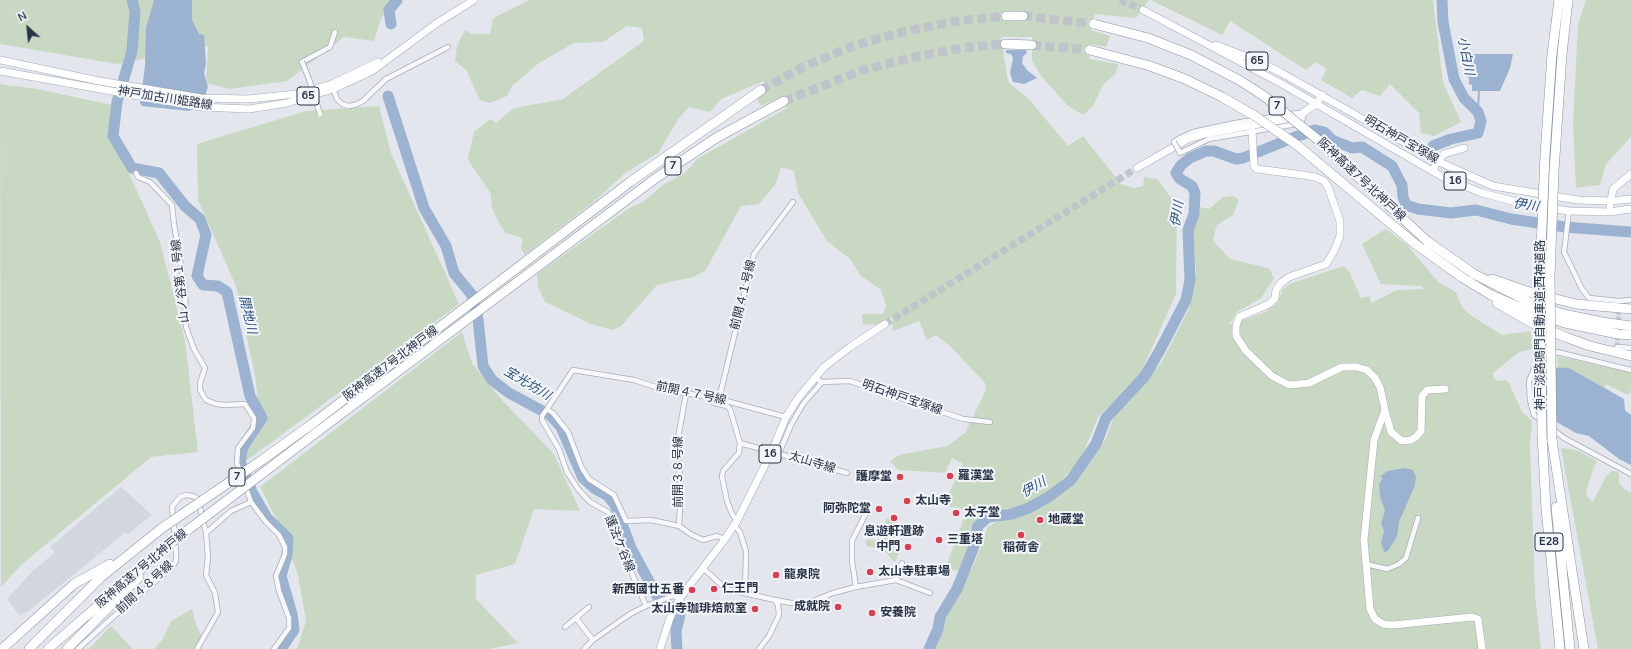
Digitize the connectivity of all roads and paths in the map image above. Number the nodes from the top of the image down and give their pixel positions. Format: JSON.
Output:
{"nodes":[{"id":1,"x":474,"y":0,"type":"edge"},
{"id":2,"x":1559,"y":0,"type":"edge"},
{"id":3,"x":1568,"y":0,"type":"edge"},
{"id":4,"x":1143,"y":10,"type":"tunnel mouth"},
{"id":5,"x":1006,"y":16,"type":"tunnel mouth"},
{"id":6,"x":1024,"y":16,"type":"tunnel mouth"},
{"id":7,"x":1094,"y":24,"type":"tunnel mouth"},
{"id":8,"x":335,"y":32,"type":"dead end"},
{"id":9,"x":1187,"y":35,"type":"junction"},
{"id":10,"x":1005,"y":44,"type":"tunnel mouth"},
{"id":11,"x":1032,"y":45,"type":"tunnel mouth"},
{"id":12,"x":448,"y":47,"type":"dead end"},
{"id":13,"x":1090,"y":50,"type":"tunnel mouth"},
{"id":14,"x":392,"y":55,"type":"junction"},
{"id":15,"x":0,"y":60,"type":"edge"},
{"id":16,"x":0,"y":71,"type":"edge"},
{"id":17,"x":333,"y":89,"type":"junction"},
{"id":18,"x":761,"y":90,"type":"tunnel mouth"},
{"id":19,"x":1322,"y":95,"type":"junction"},
{"id":20,"x":784,"y":101,"type":"tunnel mouth"},
{"id":21,"x":1316,"y":104,"type":"junction"},
{"id":22,"x":320,"y":114,"type":"dead end"},
{"id":23,"x":1304,"y":114,"type":"junction"},
{"id":24,"x":1252,"y":131,"type":"junction"},
{"id":25,"x":1464,"y":148,"type":"dead end"},
{"id":26,"x":1437,"y":161,"type":"junction"},
{"id":27,"x":1137,"y":168,"type":"tunnel mouth"},
{"id":28,"x":1433,"y":171,"type":"junction"},
{"id":29,"x":136,"y":173,"type":"dead end"},
{"id":30,"x":1631,"y":174,"type":"edge"},
{"id":31,"x":1631,"y":199,"type":"edge"},
{"id":32,"x":1610,"y":201,"type":"junction"},
{"id":33,"x":793,"y":202,"type":"dead end"},
{"id":34,"x":1631,"y":209,"type":"edge"},
{"id":35,"x":1609,"y":212,"type":"junction"},
{"id":36,"x":1568,"y":214,"type":"junction"},
{"id":37,"x":1427,"y":241,"type":"junction"},
{"id":38,"x":1463,"y":278,"type":"junction"},
{"id":39,"x":1631,"y":300,"type":"edge"},
{"id":40,"x":1631,"y":309,"type":"edge"},
{"id":41,"x":1602,"y":322,"type":"junction"},
{"id":42,"x":1631,"y":322,"type":"edge"},
{"id":43,"x":885,"y":324,"type":"tunnel mouth"},
{"id":44,"x":1631,"y":326,"type":"edge"},
{"id":45,"x":1631,"y":334,"type":"edge"},
{"id":46,"x":1617,"y":347,"type":"dead end"},
{"id":47,"x":1631,"y":348,"type":"edge"},
{"id":48,"x":1631,"y":356,"type":"edge"},
{"id":49,"x":404,"y":360,"type":"junction"},
{"id":50,"x":1631,"y":370,"type":"edge"},
{"id":51,"x":814,"y":378,"type":"junction"},
{"id":52,"x":822,"y":382,"type":"junction"},
{"id":53,"x":1445,"y":389,"type":"dead end"},
{"id":54,"x":686,"y":394,"type":"junction"},
{"id":55,"x":712,"y":398,"type":"junction"},
{"id":56,"x":719,"y":399,"type":"junction"},
{"id":57,"x":547,"y":409,"type":"dead end"},
{"id":58,"x":1385,"y":410,"type":"junction"},
{"id":59,"x":786,"y":417,"type":"junction"},
{"id":60,"x":990,"y":422,"type":"dead end"},
{"id":61,"x":314,"y":428,"type":"junction"},
{"id":62,"x":1552,"y":440,"type":"junction"},
{"id":63,"x":740,"y":443,"type":"junction"},
{"id":64,"x":775,"y":452,"type":"junction"},
{"id":65,"x":847,"y":473,"type":"dead end"},
{"id":66,"x":1631,"y":474,"type":"edge"},
{"id":67,"x":251,"y":502,"type":"junction"},
{"id":68,"x":866,"y":513,"type":"dead end"},
{"id":69,"x":1418,"y":518,"type":"dead end"},
{"id":70,"x":735,"y":523,"type":"junction"},
{"id":71,"x":679,"y":526,"type":"junction"},
{"id":72,"x":206,"y":534,"type":"junction"},
{"id":73,"x":725,"y":539,"type":"junction"},
{"id":74,"x":173,"y":544,"type":"junction"},
{"id":75,"x":130,"y":553,"type":"junction"},
{"id":76,"x":902,"y":563,"type":"dead end"},
{"id":77,"x":1366,"y":564,"type":"junction"},
{"id":78,"x":703,"y":568,"type":"junction"},
{"id":79,"x":896,"y":580,"type":"junction"},
{"id":80,"x":856,"y":588,"type":"junction"},
{"id":81,"x":745,"y":592,"type":"junction"},
{"id":82,"x":930,"y":593,"type":"dead end"},
{"id":83,"x":775,"y":600,"type":"junction"},
{"id":84,"x":678,"y":602,"type":"junction"},
{"id":85,"x":646,"y":606,"type":"junction"},
{"id":86,"x":589,"y":608,"type":"dead end"},
{"id":87,"x":1556,"y":614,"type":"junction"},
{"id":88,"x":576,"y":618,"type":"junction"},
{"id":89,"x":565,"y":627,"type":"dead end"},
{"id":90,"x":593,"y":640,"type":"junction"},
{"id":91,"x":2,"y":649,"type":"edge"},
{"id":92,"x":29,"y":649,"type":"edge"},
{"id":93,"x":48,"y":649,"type":"edge"},
{"id":94,"x":67,"y":649,"type":"edge"},
{"id":95,"x":78,"y":649,"type":"edge"},
{"id":96,"x":197,"y":649,"type":"edge"},
{"id":97,"x":274,"y":649,"type":"edge"},
{"id":98,"x":584,"y":649,"type":"edge"},
{"id":99,"x":660,"y":649,"type":"edge"},
{"id":100,"x":759,"y":649,"type":"edge"},
{"id":101,"x":1482,"y":649,"type":"edge"},
{"id":102,"x":1554,"y":649,"type":"edge"},
{"id":103,"x":1560,"y":649,"type":"edge"},
{"id":104,"x":1570,"y":649,"type":"edge"},
{"id":105,"x":1584,"y":649,"type":"edge"}],
"edges":[{"from":1,"to":14,"type":"main road","name":"神戸加古川姫路線","number":"65"},
{"from":2,"to":87,"type":"highway","name":"神戸淡路鳴門自動車道;西神道路","number":"E28","bridge":true},
{"from":3,"to":62,"type":"highway","name":"神戸淡路鳴門自動車道;西神道路","number":"E28","bridge":true},
{"from":4,"to":9,"type":"main road","number":"65"},
{"from":5,"to":6,"type":"highway"},
{"from":7,"to":37,"type":"highway","name":"阪神高速7号北神戸線","number":"7","bridge":true},
{"from":8,"to":22,"type":"street","bridge":true},
{"from":9,"to":19,"type":"main road","number":"65"},
{"from":9,"to":21,"type":"main road","number":"65"},
{"from":10,"to":11,"type":"highway"},
{"from":12,"to":17,"type":"street"},
{"from":13,"to":38,"type":"highway","name":"阪神高速7号北神戸線","number":"7","bridge":true},
{"from":14,"to":15,"type":"main road","name":"神戸加古川姫路線","number":"65"},
{"from":14,"to":17,"type":"main road","name":"神戸加古川姫路線","number":"65"},
{"from":16,"to":17,"type":"main road","name":"神戸加古川姫路線","number":"65"},
{"from":18,"to":49,"type":"highway","name":"阪神高速7号北神戸線","number":"7"},
{"from":19,"to":21,"type":"main road"},
{"from":19,"to":26,"type":"main road","name":"明石神戸宝塚線","number":"16"},
{"from":20,"to":49,"type":"highway","name":"阪神高速7号北神戸線","number":"7"},
{"from":21,"to":23,"type":"main road"},
{"from":21,"to":28,"type":"main road","name":"明石神戸宝塚線","number":"16"},
{"from":23,"to":24,"type":"street"},
{"from":23,"to":24,"type":"street","bridge":true},
{"from":23,"to":27,"type":"main road"},
{"from":24,"to":58,"type":"main road"},
{"from":25,"to":26,"type":"main road"},
{"from":26,"to":28,"type":"main road"},
{"from":26,"to":32,"type":"main road","name":"明石神戸宝塚線","number":"16"},
{"from":28,"to":36,"type":"main road","name":"明石神戸宝塚線","number":"16"},
{"from":29,"to":67,"type":"street","name":"山ノ谷第１号線"},
{"from":30,"to":32,"type":"main road"},
{"from":31,"to":32,"type":"main road","name":"明石神戸宝塚線","number":"16"},
{"from":32,"to":35,"type":"main road"},
{"from":33,"to":56,"type":"street","name":"前開４１号線"},
{"from":34,"to":35,"type":"main road","name":"明石神戸宝塚線","number":"16"},
{"from":35,"to":36,"type":"main road","name":"明石神戸宝塚線","number":"16"},
{"from":36,"to":39,"type":"street"},
{"from":37,"to":40,"type":"highway"},
{"from":37,"to":41,"type":"highway","name":"阪神高速7号北神戸線","number":"7"},
{"from":38,"to":45,"type":"highway","name":"阪神高速7号北神戸線","number":"7"},
{"from":38,"to":48,"type":"highway"},
{"from":41,"to":42,"type":"highway"},
{"from":41,"to":44,"type":"highway","name":"阪神高速7号北神戸線","number":"7"},
{"from":43,"to":51,"type":"main road","number":"16"},
{"from":46,"to":47,"type":"street"},
{"from":49,"to":61,"type":"highway","name":"阪神高速7号北神戸線","number":"7"},
{"from":50,"to":66,"type":"street"},
{"from":51,"to":52,"type":"street"},
{"from":51,"to":59,"type":"main road","number":"16"},
{"from":52,"to":60,"type":"street","name":"明石神戸宝塚線"},
{"from":52,"to":64,"type":"street"},
{"from":53,"to":58,"type":"main road"},
{"from":54,"to":55,"type":"street","name":"前開４７号線"},
{"from":54,"to":71,"type":"street","name":"前開３８号線"},
{"from":54,"to":71,"type":"street","name":"前開４７号線"},
{"from":55,"to":56,"type":"street","name":"前開４７号線"},
{"from":55,"to":63,"type":"street"},
{"from":56,"to":59,"type":"street","name":"前開４７号線"},
{"from":57,"to":85,"type":"street","name":"護法ケ谷線"},
{"from":58,"to":77,"type":"main road"},
{"from":59,"to":64,"type":"main road","number":"16"},
{"from":61,"to":74,"type":"highway","name":"阪神高速7号北神戸線","number":"7","bridge":true},
{"from":61,"to":75,"type":"highway","name":"阪神高速7号北神戸線","number":"7","bridge":true},
{"from":62,"to":104,"type":"highway","name":"神戸淡路鳴門自動車道;西神道路","number":"E28"},
{"from":62,"to":105,"type":"highway"},
{"from":63,"to":64,"type":"street","name":"太山寺線"},
{"from":63,"to":70,"type":"street"},
{"from":64,"to":65,"type":"street","name":"太山寺線"},
{"from":64,"to":70,"type":"main road","number":"16"},
{"from":67,"to":72,"type":"street"},
{"from":67,"to":97,"type":"street"},
{"from":68,"to":80,"type":"street"},
{"from":69,"to":77,"type":"street"},
{"from":70,"to":73,"type":"main road","number":"16"},
{"from":70,"to":81,"type":"street"},
{"from":71,"to":73,"type":"street"},
{"from":72,"to":95,"type":"street","name":"前開４８号線"},
{"from":72,"to":96,"type":"street"},
{"from":73,"to":78,"type":"main road","number":"16"},
{"from":74,"to":93,"type":"highway","name":"阪神高速7号北神戸線"},
{"from":74,"to":94,"type":"highway"},
{"from":75,"to":91,"type":"highway"},
{"from":75,"to":92,"type":"highway","name":"阪神高速7号北神戸線","number":"7"},
{"from":76,"to":79,"type":"street"},
{"from":77,"to":101,"type":"main road"},
{"from":78,"to":81,"type":"street"},
{"from":78,"to":84,"type":"main road","number":"16"},
{"from":79,"to":80,"type":"street"},
{"from":79,"to":82,"type":"street"},
{"from":80,"to":83,"type":"street"},
{"from":81,"to":83,"type":"street"},
{"from":83,"to":100,"type":"street"},
{"from":84,"to":85,"type":"street"},
{"from":84,"to":99,"type":"main road","number":"16"},
{"from":85,"to":90,"type":"street"},
{"from":86,"to":88,"type":"street"},
{"from":87,"to":102,"type":"highway"},
{"from":87,"to":103,"type":"highway","name":"神戸淡路鳴門自動車道;西神道路","number":"E28"},
{"from":88,"to":89,"type":"street"},
{"from":88,"to":90,"type":"street"},
{"from":90,"to":98,"type":"street"}]}
